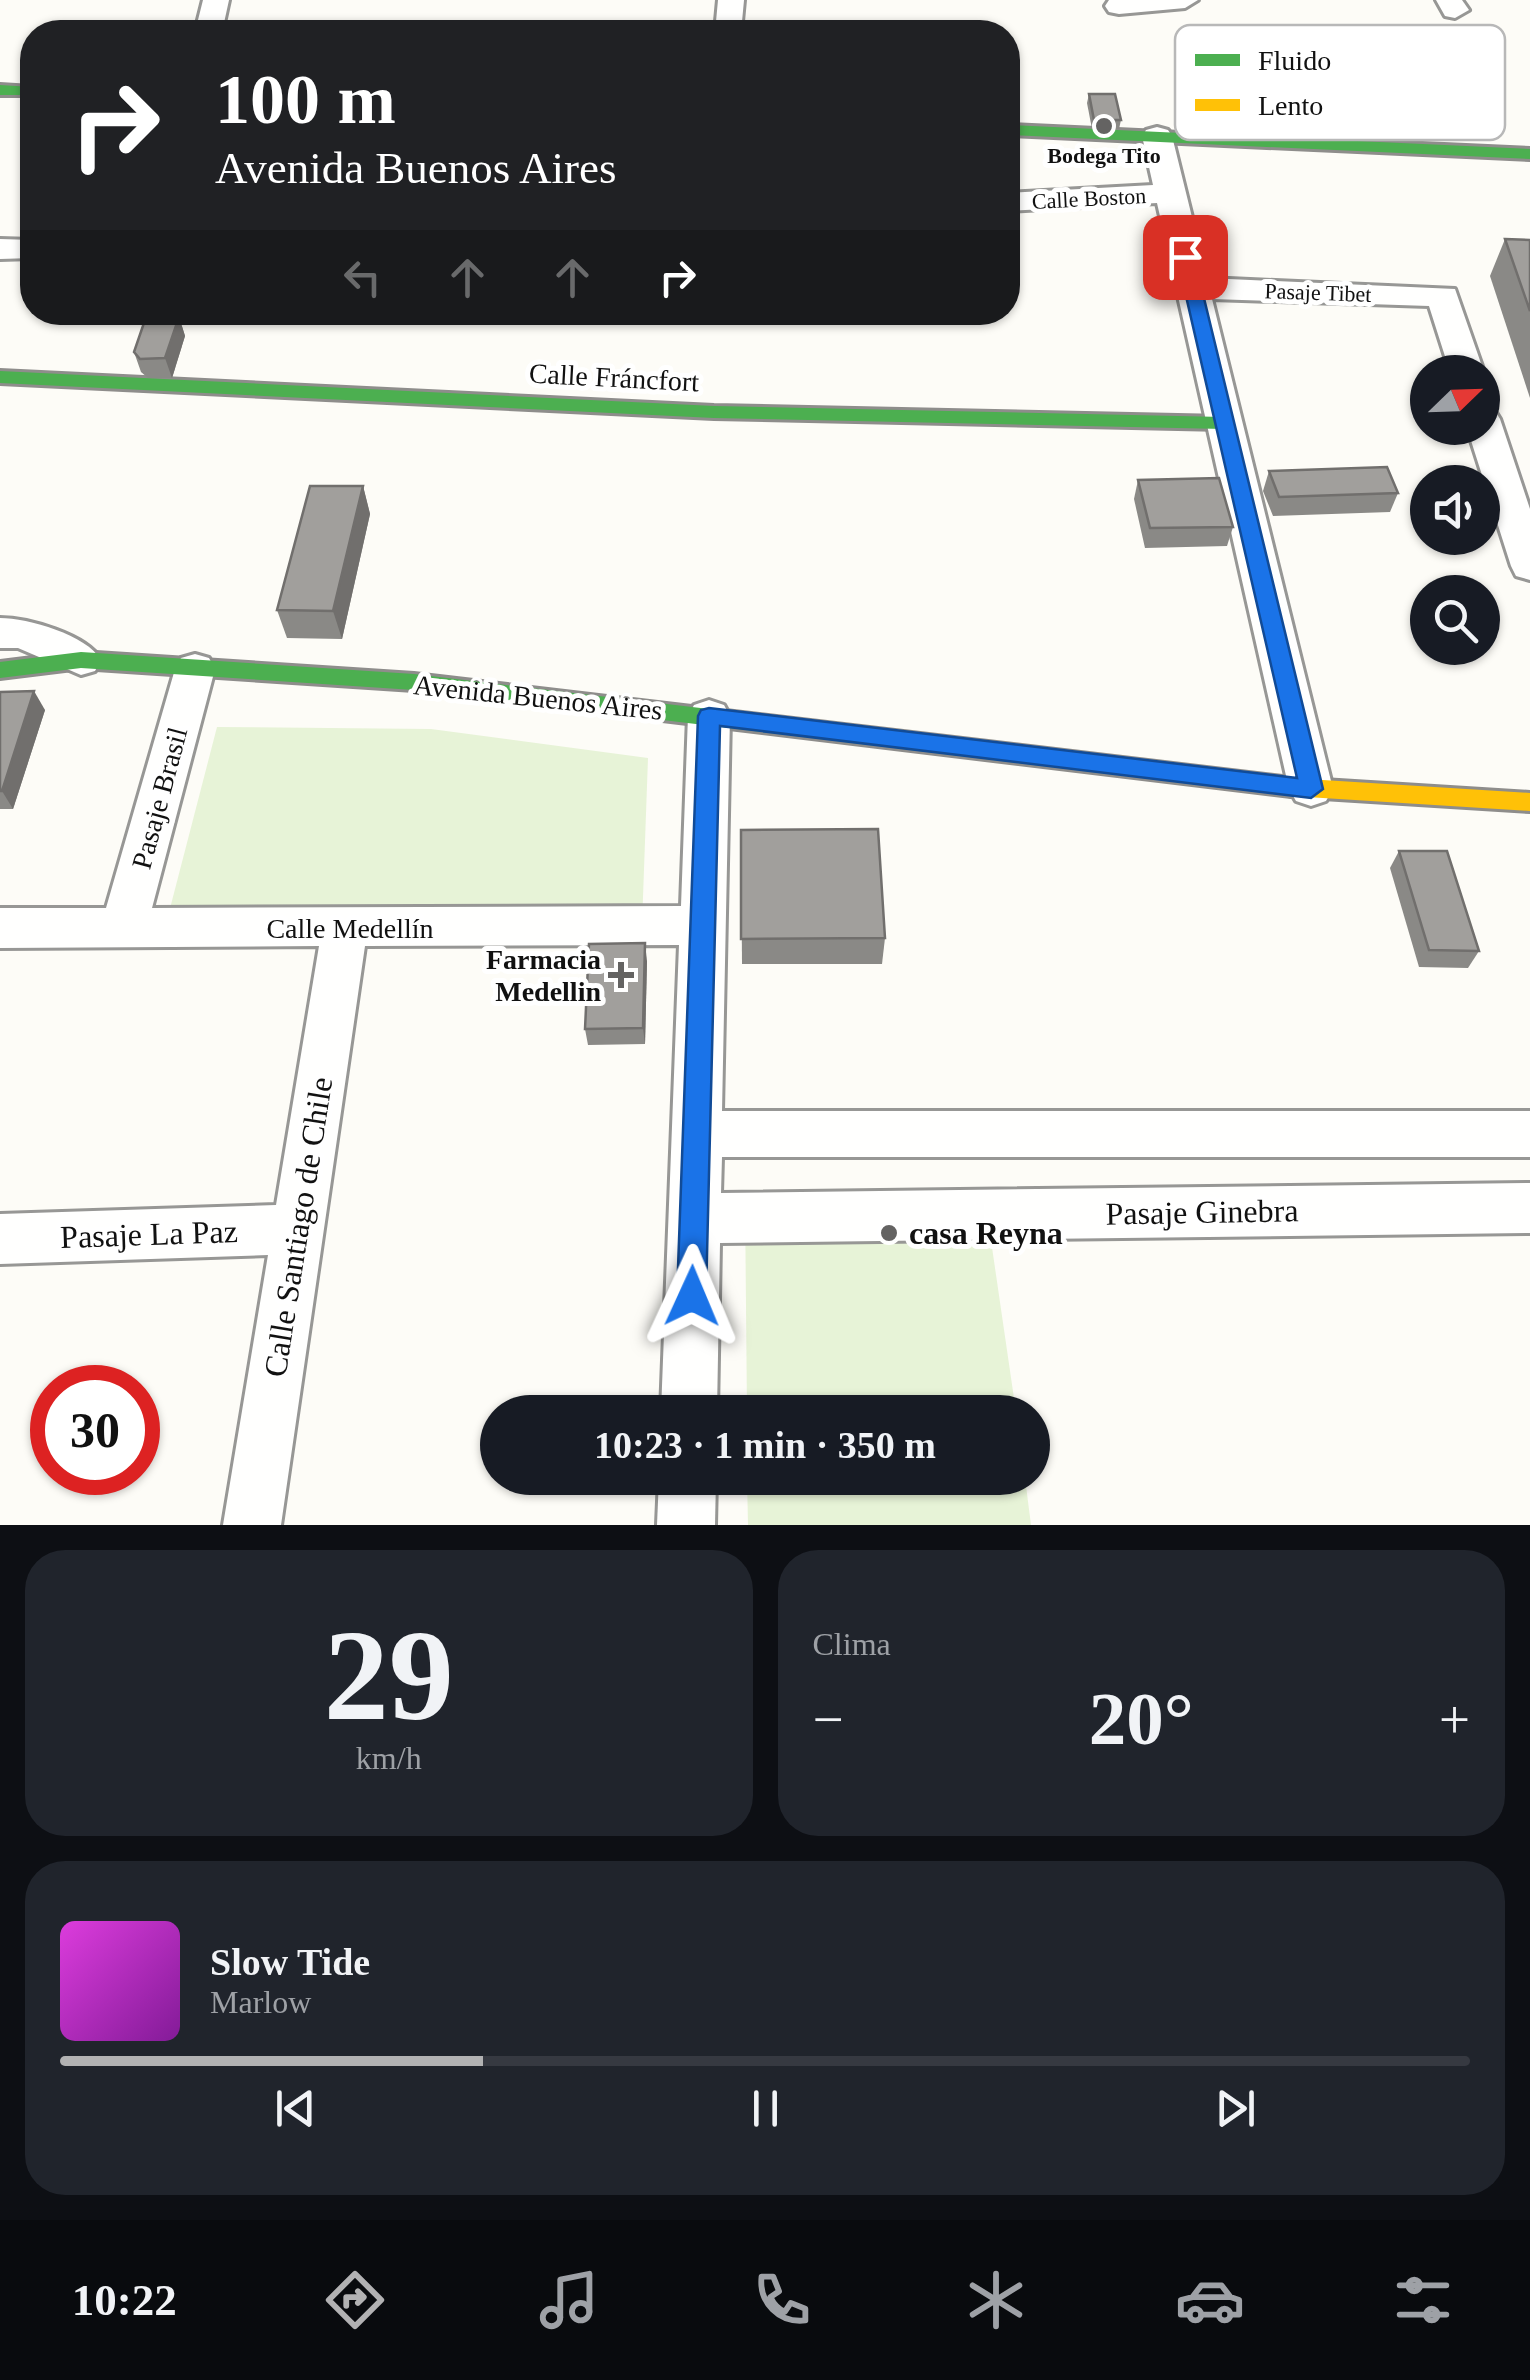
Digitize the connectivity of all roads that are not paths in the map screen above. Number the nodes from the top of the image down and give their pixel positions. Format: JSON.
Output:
{"nodes":[{"id":1,"x":1185,"y":0,"type":"edge"},
{"id":2,"x":1121,"y":11,"type":"edge"},
{"id":3,"x":1020,"y":130,"type":"edge"},
{"id":4,"x":1156,"y":136,"type":"junction"},
{"id":5,"x":1175,"y":137,"type":"edge"},
{"id":6,"x":1239,"y":140,"type":"edge"},
{"id":7,"x":1530,"y":154,"type":"edge"},
{"id":8,"x":1170,"y":194,"type":"junction"},
{"id":9,"x":1020,"y":201,"type":"edge"},
{"id":10,"x":1193,"y":288,"type":"junction"},
{"id":11,"x":1461,"y":355,"type":"edge"},
{"id":12,"x":0,"y":378,"type":"edge"},
{"id":13,"x":1224,"y":423,"type":"junction"},
{"id":14,"x":1490,"y":445,"type":"edge"},
{"id":15,"x":1530,"y":566,"type":"edge"},
{"id":16,"x":0,"y":632,"type":"edge"},
{"id":17,"x":81,"y":660,"type":"junction"},
{"id":18,"x":195,"y":669,"type":"junction"},
{"id":19,"x":0,"y":670,"type":"edge"},
{"id":20,"x":709,"y":716,"type":"junction"},
{"id":21,"x":1311,"y":789,"type":"junction"},
{"id":22,"x":1530,"y":802,"type":"edge"},
{"id":23,"x":700,"y":925,"type":"junction"},
{"id":24,"x":124,"y":927,"type":"junction"},
{"id":25,"x":0,"y":928,"type":"edge"},
{"id":26,"x":345,"y":929,"type":"junction"},
{"id":27,"x":695,"y":1134,"type":"junction"},
{"id":28,"x":1530,"y":1134,"type":"edge"},
{"id":29,"x":1530,"y":1208,"type":"edge"},
{"id":30,"x":694,"y":1218,"type":"junction"},
{"id":31,"x":298,"y":1229,"type":"junction"},
{"id":32,"x":0,"y":1239,"type":"edge"},
{"id":33,"x":689,"y":1395,"type":"edge"},
{"id":34,"x":687,"y":1495,"type":"edge"},
{"id":35,"x":252,"y":1525,"type":"edge"},
{"id":36,"x":686,"y":1525,"type":"edge"}],
"edges":[{"from":1,"to":2,"type":"street"},
{"from":3,"to":4,"type":"street"},
{"from":4,"to":5,"type":"street"},
{"from":4,"to":8,"type":"street"},
{"from":6,"to":7,"type":"street"},
{"from":8,"to":9,"type":"street","name":"Calle Boston"},
{"from":8,"to":10,"type":"street"},
{"from":10,"to":11,"type":"street","name":"Pasaje Tibet"},
{"from":10,"to":13,"type":"street"},
{"from":12,"to":13,"type":"street","name":"Calle Fráncfort"},
{"from":13,"to":21,"type":"street"},
{"from":14,"to":15,"type":"street"},
{"from":16,"to":17,"type":"street","name":"Avenida Buenos Aires"},
{"from":17,"to":18,"type":"street","name":"Avenida Buenos Aires"},
{"from":17,"to":19,"type":"street","name":"Avenida Buenos Aires"},
{"from":18,"to":20,"type":"street","name":"Avenida Buenos Aires"},
{"from":18,"to":24,"type":"street","name":"Pasaje Brasil"},
{"from":20,"to":21,"type":"street","name":"Avenida Buenos Aires"},
{"from":20,"to":23,"type":"street"},
{"from":21,"to":22,"type":"street","name":"Avenida Buenos Aires"},
{"from":23,"to":26,"type":"street","name":"Calle Medellín"},
{"from":23,"to":27,"type":"street"},
{"from":24,"to":25,"type":"street","name":"Calle Medellín"},
{"from":24,"to":26,"type":"street","name":"Calle Medellín"},
{"from":26,"to":31,"type":"street","name":"Calle Santiago de Chile"},
{"from":27,"to":28,"type":"street"},
{"from":27,"to":30,"type":"street"},
{"from":29,"to":30,"type":"street","name":"Pasaje Ginebra"},
{"from":30,"to":33,"type":"street"},
{"from":31,"to":32,"type":"street","name":"Pasaje La Paz"},
{"from":31,"to":35,"type":"street","name":"Calle Santiago de Chile"},
{"from":34,"to":36,"type":"street"}]}
